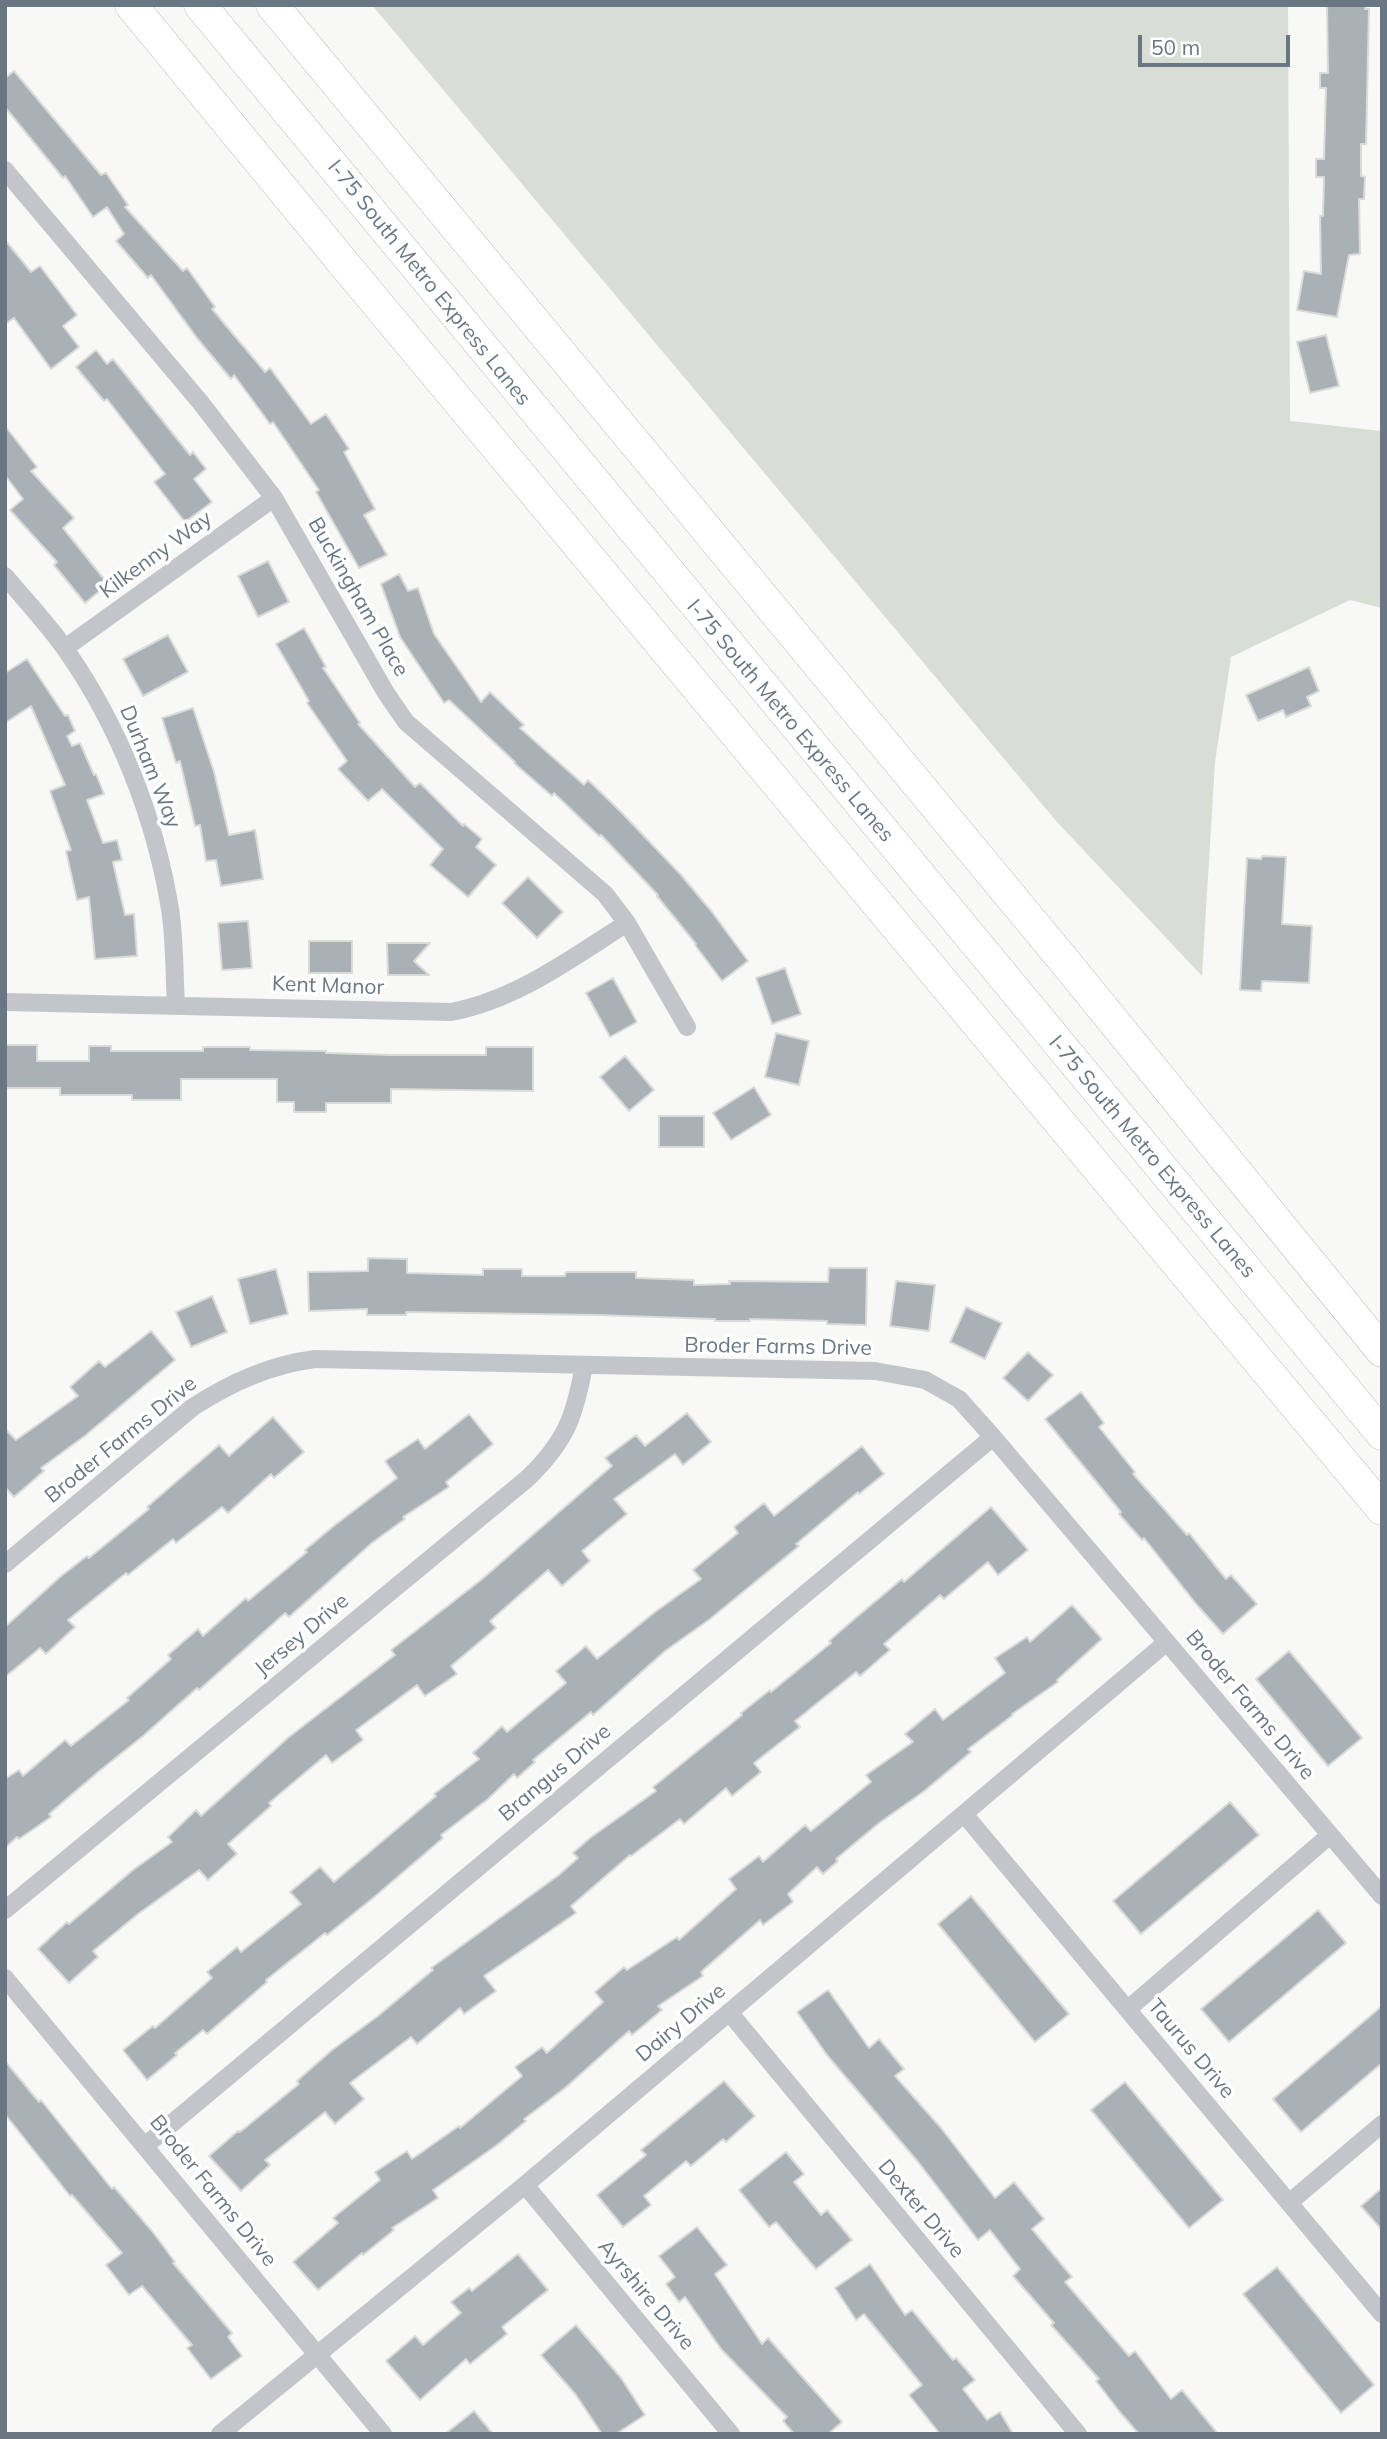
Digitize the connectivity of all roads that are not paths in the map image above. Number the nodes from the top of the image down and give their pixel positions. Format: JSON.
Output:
{"nodes":[{"id":1,"x":131,"y":5,"type":"edge"},
{"id":2,"x":201,"y":5,"type":"edge"},
{"id":3,"x":272,"y":5,"type":"edge"},
{"id":4,"x":5,"y":170,"type":"edge"},
{"id":5,"x":274,"y":498,"type":"junction"},
{"id":6,"x":5,"y":576,"type":"edge"},
{"id":7,"x":65,"y":648,"type":"junction"},
{"id":8,"x":626,"y":923,"type":"junction"},
{"id":9,"x":5,"y":1002,"type":"edge"},
{"id":10,"x":176,"y":1005,"type":"junction"},
{"id":11,"x":687,"y":1027,"type":"dead end"},
{"id":12,"x":1382,"y":1351,"type":"edge"},
{"id":13,"x":584,"y":1365,"type":"junction"},
{"id":14,"x":1382,"y":1434,"type":"edge"},
{"id":15,"x":993,"y":1437,"type":"junction"},
{"id":16,"x":1382,"y":1509,"type":"edge"},
{"id":17,"x":5,"y":1564,"type":"edge"},
{"id":18,"x":1167,"y":1642,"type":"junction"},
{"id":19,"x":964,"y":1814,"type":"junction"},
{"id":20,"x":1330,"y":1835,"type":"junction"},
{"id":21,"x":1382,"y":1896,"type":"edge"},
{"id":22,"x":5,"y":1910,"type":"edge"},
{"id":23,"x":5,"y":1978,"type":"edge"},
{"id":24,"x":1128,"y":2009,"type":"junction"},
{"id":25,"x":729,"y":2012,"type":"junction"},
{"id":26,"x":1382,"y":2124,"type":"edge"},
{"id":27,"x":146,"y":2145,"type":"junction"},
{"id":28,"x":525,"y":2185,"type":"junction"},
{"id":29,"x":1290,"y":2202,"type":"junction"},
{"id":30,"x":1382,"y":2314,"type":"edge"},
{"id":31,"x":317,"y":2354,"type":"junction"},
{"id":32,"x":220,"y":2434,"type":"edge"},
{"id":33,"x":383,"y":2434,"type":"edge"},
{"id":34,"x":731,"y":2434,"type":"edge"},
{"id":35,"x":1078,"y":2434,"type":"edge"}],
"edges":[{"from":1,"to":16,"type":"highway"},
{"from":2,"to":14,"type":"highway","name":"I-75 South Metro Express Lanes"},
{"from":3,"to":12,"type":"highway"},
{"from":4,"to":5,"type":"street","name":"Buckingham Place"},
{"from":5,"to":7,"type":"street","name":"Kilkenny Way"},
{"from":5,"to":8,"type":"street","name":"Buckingham Place"},
{"from":6,"to":7,"type":"street","name":"Durham Way"},
{"from":7,"to":10,"type":"street","name":"Durham Way"},
{"from":8,"to":10,"type":"street","name":"Kent Manor"},
{"from":8,"to":11,"type":"street","name":"Buckingham Place"},
{"from":9,"to":10,"type":"street","name":"Kent Manor"},
{"from":13,"to":15,"type":"street","name":"Broder Farms Drive"},
{"from":13,"to":17,"type":"street","name":"Broder Farms Drive"},
{"from":13,"to":22,"type":"street","name":"Jersey Drive"},
{"from":15,"to":18,"type":"street","name":"Broder Farms Drive"},
{"from":15,"to":27,"type":"street","name":"Brangus Drive"},
{"from":18,"to":19,"type":"street","name":"Dairy Drive"},
{"from":18,"to":20,"type":"street","name":"Broder Farms Drive"},
{"from":19,"to":24,"type":"street","name":"Taurus Drive"},
{"from":19,"to":25,"type":"street","name":"Dairy Drive"},
{"from":20,"to":21,"type":"street","name":"Broder Farms Drive"},
{"from":20,"to":24,"type":"street"},
{"from":23,"to":27,"type":"street","name":"Broder Farms Drive"},
{"from":24,"to":29,"type":"street","name":"Taurus Drive"},
{"from":25,"to":28,"type":"street","name":"Dairy Drive"},
{"from":25,"to":35,"type":"street","name":"Dexter Drive"},
{"from":26,"to":29,"type":"street"},
{"from":27,"to":31,"type":"street","name":"Broder Farms Drive"},
{"from":28,"to":31,"type":"street","name":"Dairy Drive"},
{"from":28,"to":34,"type":"street","name":"Ayrshire Drive"},
{"from":29,"to":30,"type":"street","name":"Taurus Drive"},
{"from":31,"to":32,"type":"street","name":"Dairy Drive"},
{"from":31,"to":33,"type":"street","name":"Broder Farms Drive"}]}
